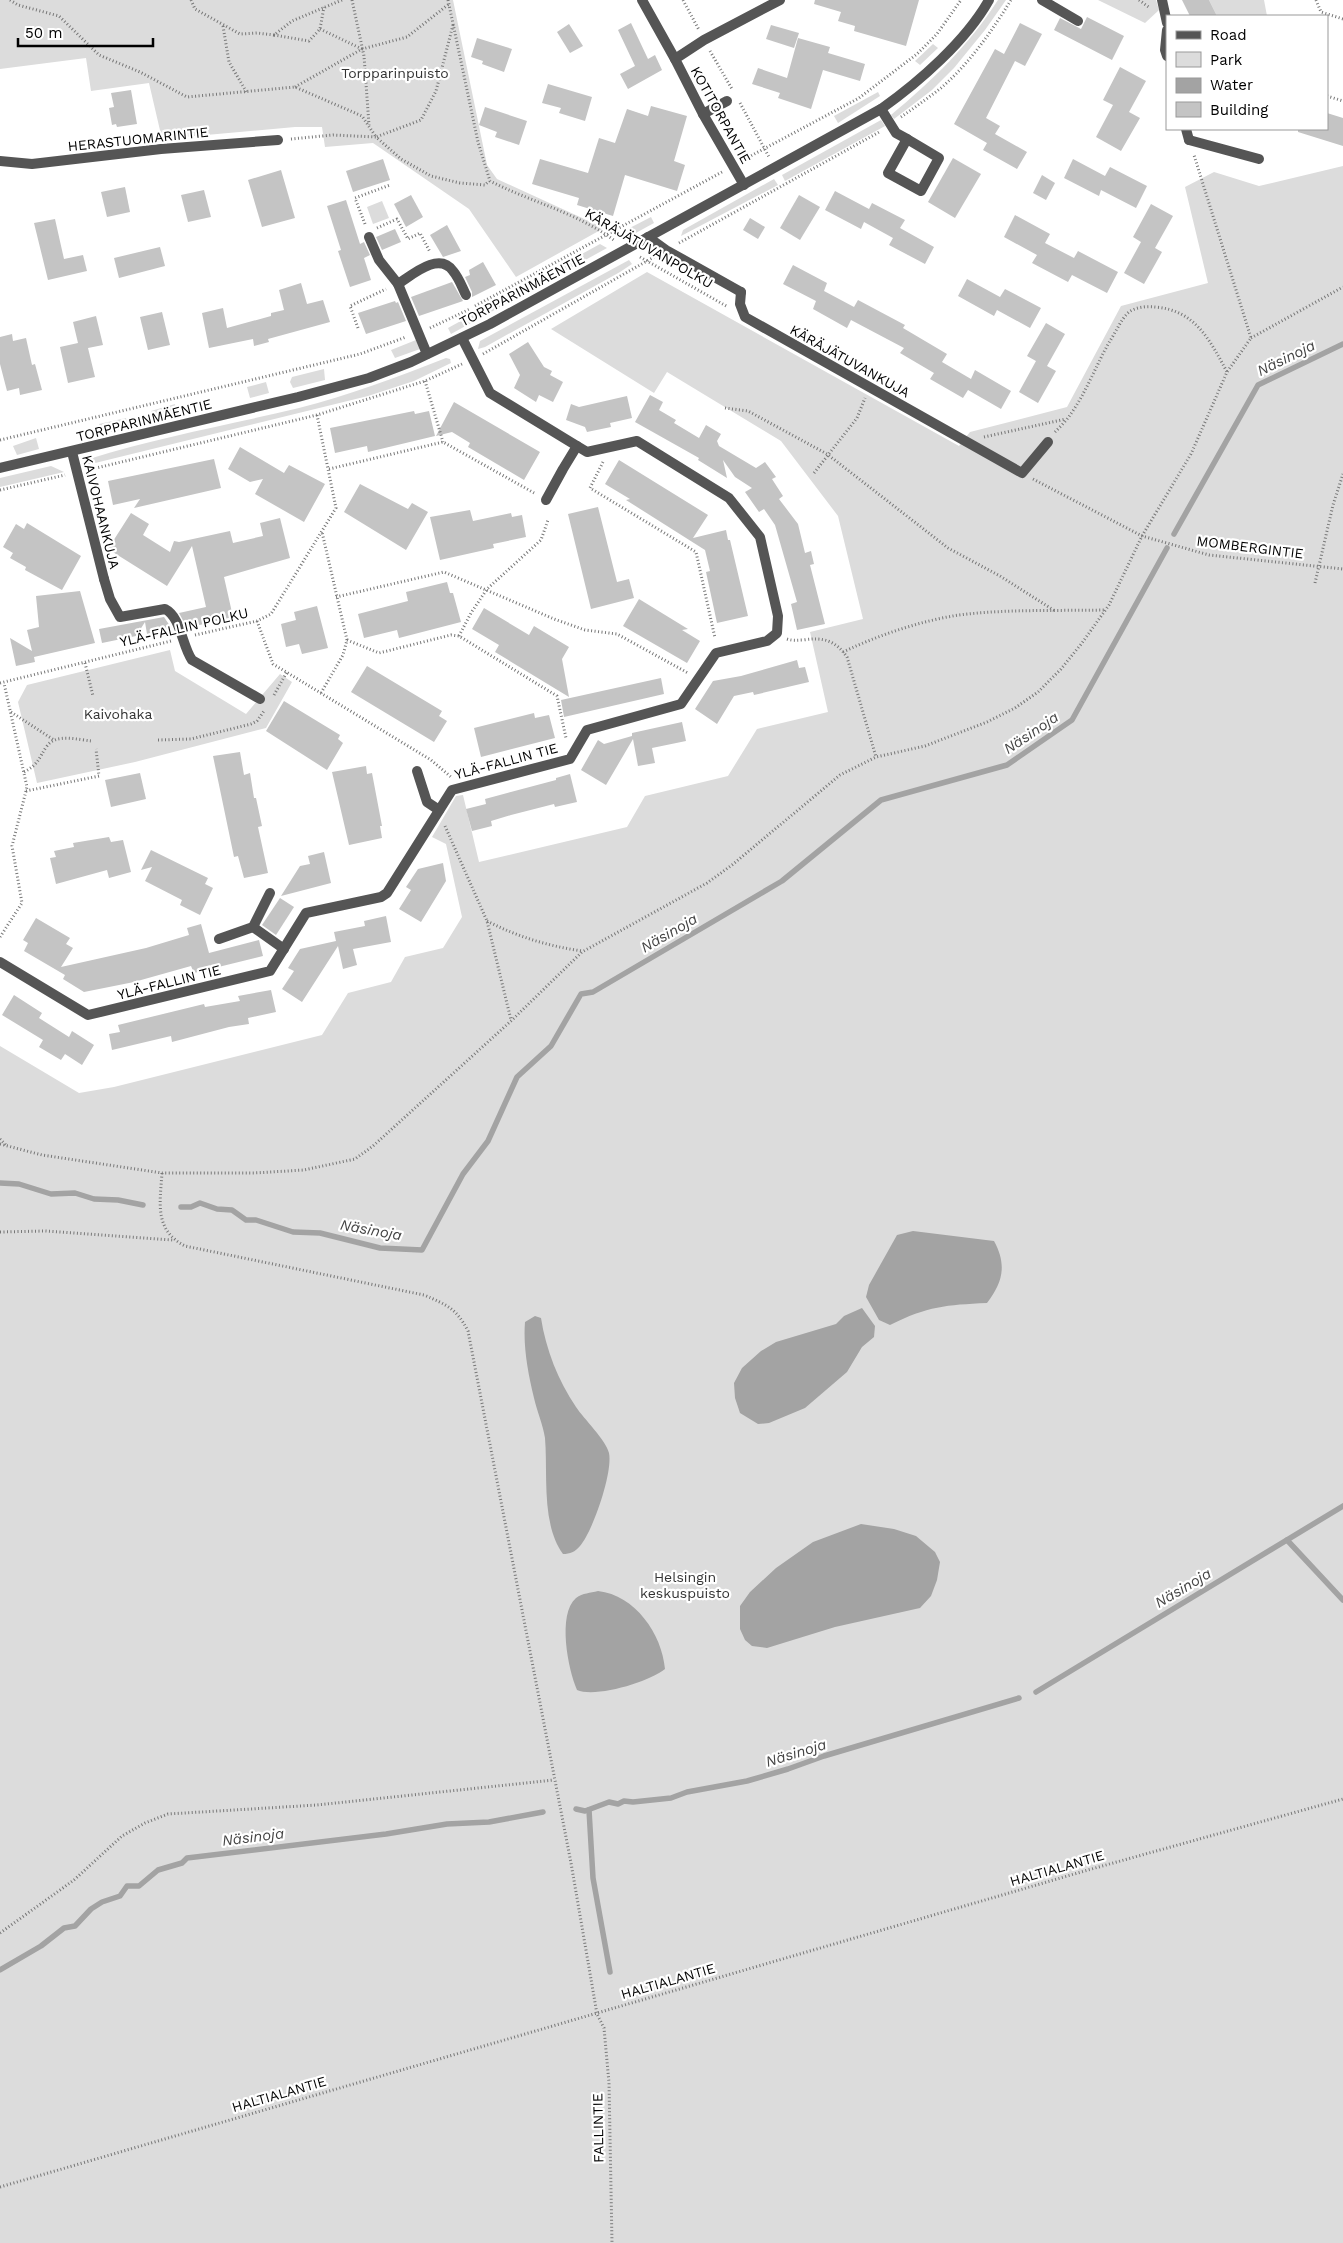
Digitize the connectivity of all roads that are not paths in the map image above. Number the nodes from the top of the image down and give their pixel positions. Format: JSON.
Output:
{"nodes":[{"id":1,"x":642,"y":0,"type":"edge"},
{"id":2,"x":780,"y":0,"type":"edge"},
{"id":3,"x":989,"y":0,"type":"edge"},
{"id":4,"x":1042,"y":0,"type":"edge"},
{"id":5,"x":1162,"y":0,"type":"edge"},
{"id":6,"x":1166,"y":19,"type":"edge"},
{"id":7,"x":1078,"y":21,"type":"dead end"},
{"id":8,"x":1166,"y":40,"type":"edge"},
{"id":9,"x":1166,"y":53,"type":"edge"},
{"id":10,"x":675,"y":59,"type":"junction"},
{"id":11,"x":727,"y":101,"type":"dead end"},
{"id":12,"x":881,"y":109,"type":"junction"},
{"id":13,"x":703,"y":114,"type":"junction"},
{"id":14,"x":1186,"y":130,"type":"edge"},
{"id":15,"x":907,"y":139,"type":"junction"},
{"id":16,"x":278,"y":140,"type":"road end"},
{"id":17,"x":1259,"y":159,"type":"dead end"},
{"id":18,"x":0,"y":160,"type":"edge"},
{"id":19,"x":744,"y":185,"type":"junction"},
{"id":20,"x":368,"y":233,"type":"road end"},
{"id":21,"x":648,"y":237,"type":"junction"},
{"id":22,"x":398,"y":284,"type":"junction"},
{"id":23,"x":466,"y":295,"type":"dead end"},
{"id":24,"x":462,"y":338,"type":"junction"},
{"id":25,"x":427,"y":354,"type":"junction"},
{"id":26,"x":1048,"y":442,"type":"road end"},
{"id":27,"x":577,"y":446,"type":"junction"},
{"id":28,"x":72,"y":452,"type":"junction"},
{"id":29,"x":0,"y":468,"type":"edge"},
{"id":30,"x":546,"y":500,"type":"road end"},
{"id":31,"x":263,"y":704,"type":"road end"},
{"id":32,"x":417,"y":771,"type":"dead end"},
{"id":33,"x":438,"y":812,"type":"junction"},
{"id":34,"x":270,"y":893,"type":"dead end"},
{"id":35,"x":253,"y":927,"type":"junction"},
{"id":36,"x":219,"y":939,"type":"dead end"},
{"id":37,"x":284,"y":948,"type":"junction"},
{"id":38,"x":0,"y":962,"type":"edge"}],
"edges":[{"from":1,"to":10,"type":"street"},
{"from":2,"to":10,"type":"street","name":"KOTITORPANTIE"},
{"from":3,"to":12,"type":"street","name":"TORPPARINMÄENTIE"},
{"from":4,"to":7,"type":"street"},
{"from":5,"to":6,"type":"street"},
{"from":8,"to":9,"type":"street"},
{"from":10,"to":13,"type":"street","name":"KOTITORPANTIE"},
{"from":11,"to":13,"type":"street"},
{"from":12,"to":15,"type":"street"},
{"from":12,"to":19,"type":"street","name":"TORPPARINMÄENTIE"},
{"from":13,"to":19,"type":"street","name":"KOTITORPANTIE"},
{"from":14,"to":17,"type":"street"},
{"from":15,"to":15,"type":"street"},
{"from":16,"to":18,"type":"street","name":"HERASTUOMARINTIE"},
{"from":19,"to":21,"type":"street","name":"TORPPARINMÄENTIE"},
{"from":20,"to":22,"type":"street"},
{"from":21,"to":24,"type":"street","name":"TORPPARINMÄENTIE"},
{"from":21,"to":26,"type":"street","name":"KÄRÄJÄTUVANKUJA"},
{"from":22,"to":23,"type":"street"},
{"from":22,"to":25,"type":"street"},
{"from":24,"to":25,"type":"street","name":"TORPPARINMÄENTIE"},
{"from":24,"to":27,"type":"street"},
{"from":25,"to":28,"type":"street","name":"TORPPARINMÄENTIE"},
{"from":27,"to":30,"type":"street"},
{"from":27,"to":33,"type":"street","name":"YLÄ-FALLIN TIE"},
{"from":28,"to":29,"type":"street","name":"TORPPARINMÄENTIE"},
{"from":28,"to":31,"type":"street","name":"KAIVOHAANKUJA"},
{"from":32,"to":33,"type":"street"},
{"from":33,"to":37,"type":"street","name":"YLÄ-FALLIN TIE"},
{"from":34,"to":35,"type":"street"},
{"from":35,"to":36,"type":"street"},
{"from":35,"to":37,"type":"street"},
{"from":37,"to":38,"type":"street","name":"YLÄ-FALLIN TIE"}]}
